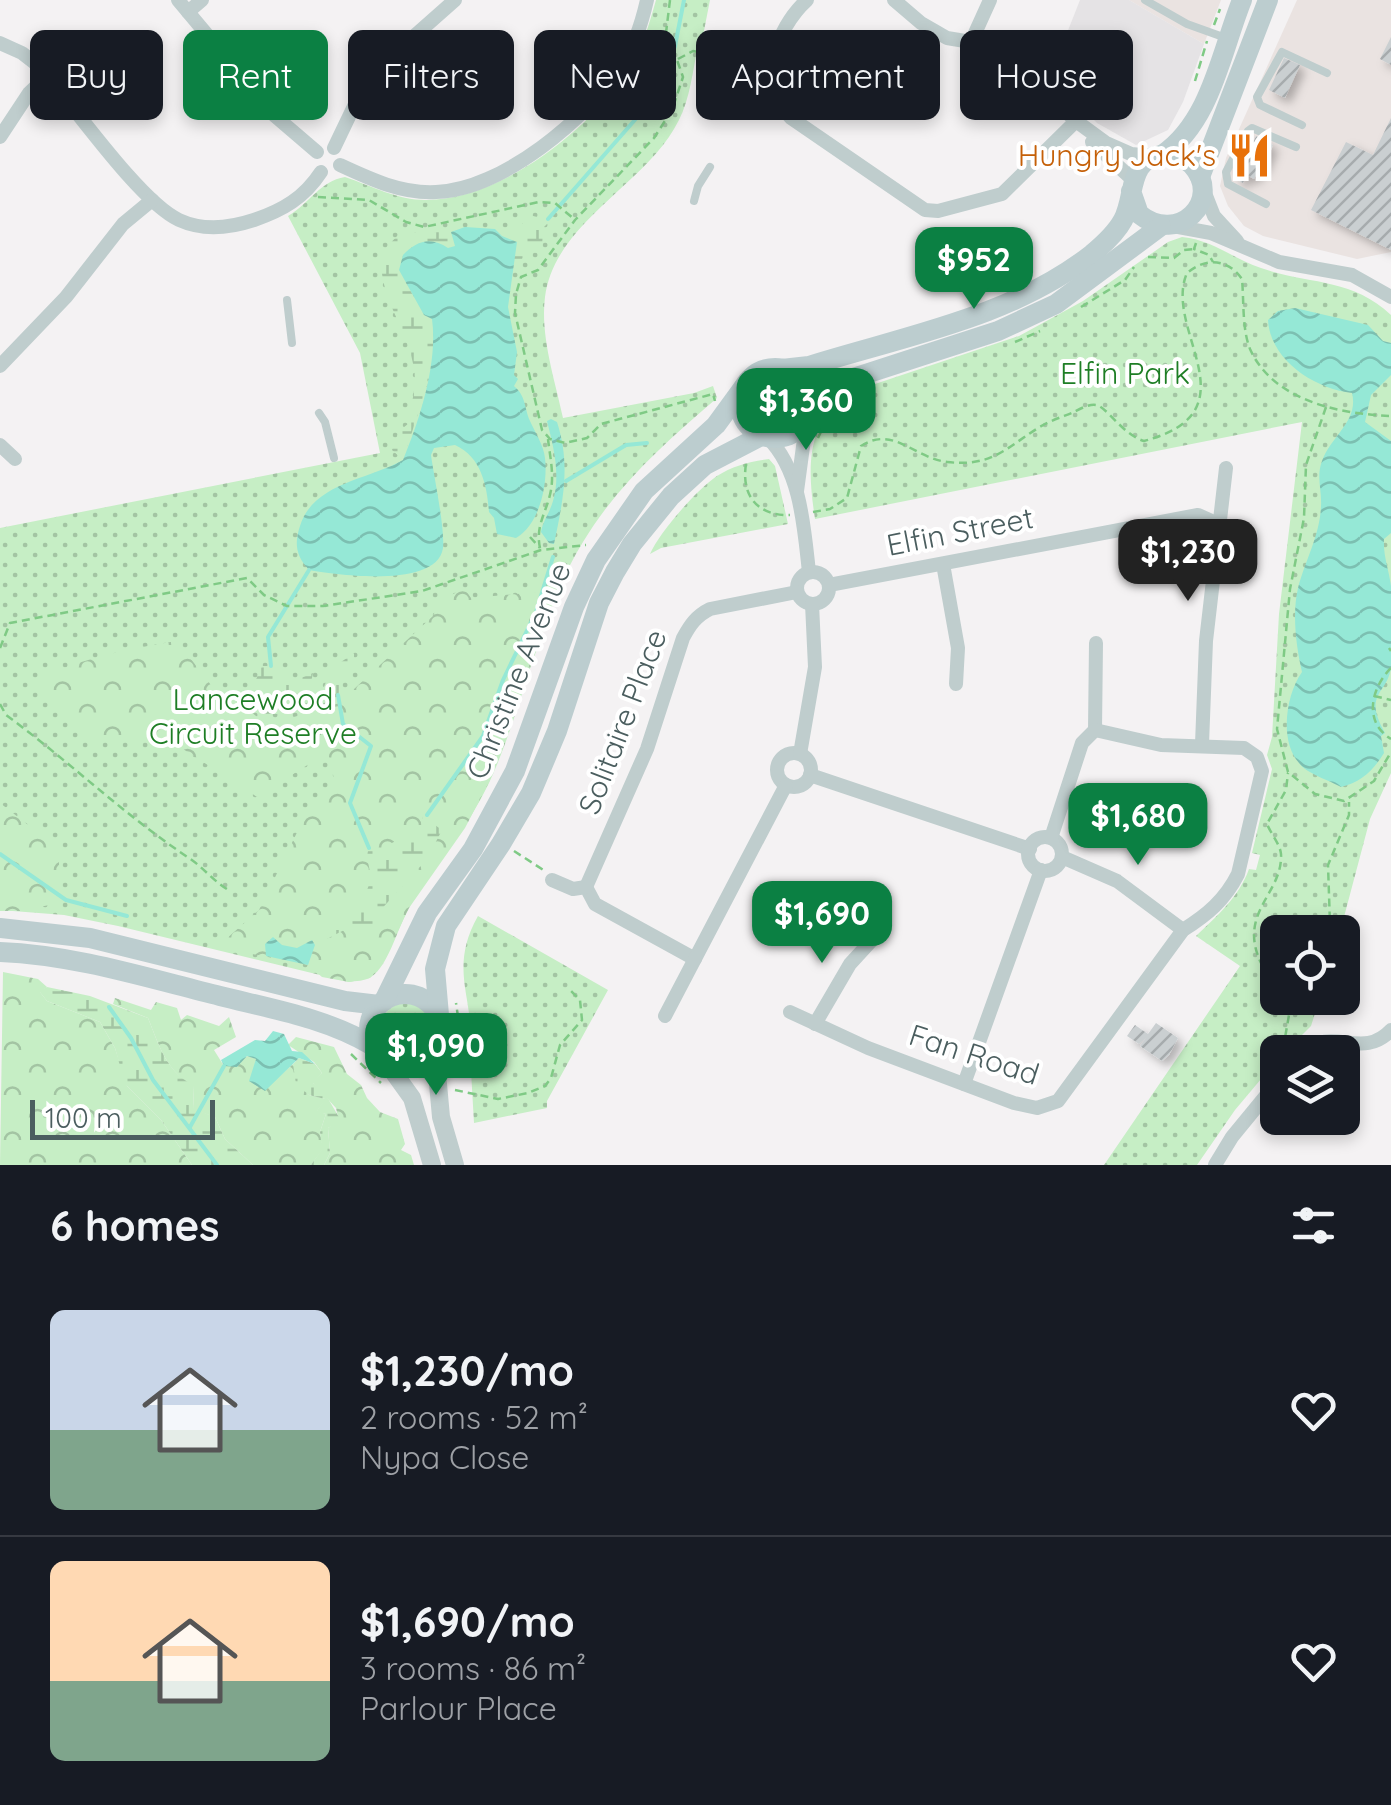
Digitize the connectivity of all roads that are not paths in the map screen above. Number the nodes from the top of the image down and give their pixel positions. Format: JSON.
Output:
{"nodes":[{"id":1,"x":202,"y":0,"type":"edge"},
{"id":2,"x":455,"y":0,"type":"edge"},
{"id":3,"x":647,"y":0,"type":"edge"},
{"id":4,"x":808,"y":0,"type":"edge"},
{"id":5,"x":894,"y":0,"type":"edge"},
{"id":6,"x":990,"y":0,"type":"edge"},
{"id":7,"x":1145,"y":0,"type":"edge"},
{"id":8,"x":1242,"y":0,"type":"edge"},
{"id":9,"x":1258,"y":0,"type":"edge"},
{"id":10,"x":1268,"y":0,"type":"edge"},
{"id":11,"x":183,"y":6,"type":"edge"},
{"id":12,"x":976,"y":30,"type":"edge"},
{"id":13,"x":1218,"y":35,"type":"junction"},
{"id":14,"x":960,"y":40,"type":"edge"},
{"id":15,"x":0,"y":43,"type":"edge"},
{"id":16,"x":30,"y":60,"type":"edge"},
{"id":17,"x":1327,"y":73,"type":"dead end"},
{"id":18,"x":30,"y":91,"type":"edge"},
{"id":19,"x":84,"y":120,"type":"edge"},
{"id":20,"x":1076,"y":121,"type":"junction"},
{"id":21,"x":1302,"y":125,"type":"dead end"},
{"id":22,"x":0,"y":138,"type":"edge"},
{"id":23,"x":1296,"y":147,"type":"dead end"},
{"id":24,"x":334,"y":148,"type":"junction"},
{"id":25,"x":317,"y":152,"type":"junction"},
{"id":26,"x":1159,"y":155,"type":"junction"},
{"id":27,"x":340,"y":165,"type":"junction"},
{"id":28,"x":710,"y":168,"type":"dead end"},
{"id":29,"x":320,"y":172,"type":"junction"},
{"id":30,"x":1201,"y":182,"type":"junction"},
{"id":31,"x":1132,"y":185,"type":"junction"},
{"id":32,"x":152,"y":200,"type":"junction"},
{"id":33,"x":694,"y":201,"type":"dead end"},
{"id":34,"x":1266,"y":204,"type":"dead end"},
{"id":35,"x":1167,"y":226,"type":"junction"},
{"id":36,"x":1244,"y":248,"type":"junction"},
{"id":37,"x":1391,"y":297,"type":"edge"},
{"id":38,"x":287,"y":300,"type":"dead end"},
{"id":39,"x":292,"y":344,"type":"dead end"},
{"id":40,"x":0,"y":366,"type":"edge"},
{"id":41,"x":782,"y":369,"type":"junction"},
{"id":42,"x":743,"y":388,"type":"junction"},
{"id":43,"x":816,"y":412,"type":"junction"},
{"id":44,"x":319,"y":413,"type":"dead end"},
{"id":45,"x":764,"y":437,"type":"junction"},
{"id":46,"x":0,"y":446,"type":"edge"},
{"id":47,"x":334,"y":458,"type":"dead end"},
{"id":48,"x":15,"y":459,"type":"dead end"},
{"id":49,"x":1226,"y":468,"type":"dead end"},
{"id":50,"x":803,"y":499,"type":"junction"},
{"id":51,"x":1218,"y":524,"type":"junction"},
{"id":52,"x":943,"y":564,"type":"junction"},
{"id":53,"x":809,"y":572,"type":"junction"},
{"id":54,"x":829,"y":585,"type":"junction"},
{"id":55,"x":797,"y":592,"type":"junction"},
{"id":56,"x":812,"y":604,"type":"junction"},
{"id":57,"x":1096,"y":644,"type":"dead end"},
{"id":58,"x":956,"y":684,"type":"dead end"},
{"id":59,"x":1095,"y":730,"type":"junction"},
{"id":60,"x":1202,"y":744,"type":"junction"},
{"id":61,"x":800,"y":754,"type":"junction"},
{"id":62,"x":810,"y":775,"type":"junction"},
{"id":63,"x":786,"y":785,"type":"junction"},
{"id":64,"x":1051,"y":838,"type":"junction"},
{"id":65,"x":1030,"y":849,"type":"junction"},
{"id":66,"x":1062,"y":857,"type":"junction"},
{"id":67,"x":1040,"y":870,"type":"junction"},
{"id":68,"x":552,"y":880,"type":"road end"},
{"id":69,"x":586,"y":887,"type":"junction"},
{"id":70,"x":0,"y":928,"type":"edge"},
{"id":71,"x":1183,"y":930,"type":"junction"},
{"id":72,"x":872,"y":940,"type":"dead end"},
{"id":73,"x":0,"y":952,"type":"edge"},
{"id":74,"x":694,"y":959,"type":"junction"},
{"id":75,"x":381,"y":1003,"type":"junction"},
{"id":76,"x":790,"y":1012,"type":"dead end"},
{"id":77,"x":438,"y":1015,"type":"junction"},
{"id":78,"x":664,"y":1016,"type":"dead end"},
{"id":79,"x":815,"y":1024,"type":"junction"},
{"id":80,"x":1390,"y":1032,"type":"edge"},
{"id":81,"x":1360,"y":1043,"type":"edge"},
{"id":82,"x":435,"y":1051,"type":"junction"},
{"id":83,"x":378,"y":1053,"type":"junction"},
{"id":84,"x":964,"y":1084,"type":"junction"},
{"id":85,"x":1260,"y":1103,"type":"edge"},
{"id":86,"x":432,"y":1165,"type":"edge"},
{"id":87,"x":455,"y":1165,"type":"edge"},
{"id":88,"x":1214,"y":1165,"type":"edge"}],
"edges":[{"from":1,"to":11,"type":"street"},
{"from":2,"to":24,"type":"street"},
{"from":3,"to":27,"type":"street"},
{"from":4,"to":20,"type":"street"},
{"from":5,"to":14,"type":"street"},
{"from":6,"to":12,"type":"street"},
{"from":7,"to":13,"type":"lane"},
{"from":8,"to":13,"type":"main road"},
{"from":9,"to":13,"type":"main road"},
{"from":10,"to":30,"type":"main road"},
{"from":11,"to":25,"type":"street"},
{"from":13,"to":26,"type":"main road"},
{"from":15,"to":16,"type":"street"},
{"from":17,"to":21,"type":"lane"},
{"from":18,"to":22,"type":"street"},
{"from":19,"to":32,"type":"street"},
{"from":20,"to":26,"type":"street"},
{"from":20,"to":31,"type":"street"},
{"from":23,"to":34,"type":"lane"},
{"from":24,"to":25,"type":"street"},
{"from":24,"to":27,"type":"street"},
{"from":25,"to":29,"type":"street"},
{"from":26,"to":30,"type":"main road"},
{"from":26,"to":31,"type":"main road"},
{"from":27,"to":29,"type":"street"},
{"from":28,"to":33,"type":"lane"},
{"from":29,"to":32,"type":"street"},
{"from":30,"to":35,"type":"main road"},
{"from":30,"to":36,"type":"street"},
{"from":31,"to":35,"type":"main road"},
{"from":31,"to":41,"type":"main road"},
{"from":32,"to":40,"type":"street"},
{"from":35,"to":36,"type":"street"},
{"from":35,"to":43,"type":"main road"},
{"from":36,"to":37,"type":"street"},
{"from":38,"to":39,"type":"lane"},
{"from":41,"to":42,"type":"main road"},
{"from":41,"to":43,"type":"main road"},
{"from":42,"to":45,"type":"main road"},
{"from":42,"to":75,"type":"main road","name":"Christine Avenue"},
{"from":43,"to":45,"type":"main road"},
{"from":43,"to":50,"type":"street"},
{"from":44,"to":47,"type":"lane"},
{"from":45,"to":50,"type":"street"},
{"from":45,"to":77,"type":"main road","name":"Christine Avenue"},
{"from":46,"to":48,"type":"street"},
{"from":49,"to":51,"type":"street"},
{"from":50,"to":53,"type":"street"},
{"from":51,"to":52,"type":"street","name":"Elfin Street"},
{"from":51,"to":60,"type":"street"},
{"from":52,"to":54,"type":"street","name":"Elfin Street"},
{"from":52,"to":58,"type":"street"},
{"from":53,"to":54,"type":"street"},
{"from":53,"to":55,"type":"street"},
{"from":54,"to":56,"type":"street"},
{"from":55,"to":56,"type":"street"},
{"from":55,"to":69,"type":"street","name":"Solitaire Place"},
{"from":56,"to":61,"type":"street"},
{"from":57,"to":59,"type":"street"},
{"from":59,"to":60,"type":"street"},
{"from":59,"to":64,"type":"street"},
{"from":60,"to":71,"type":"street","name":"Fan Road"},
{"from":61,"to":62,"type":"street"},
{"from":61,"to":63,"type":"street"},
{"from":62,"to":63,"type":"street"},
{"from":62,"to":65,"type":"street"},
{"from":63,"to":74,"type":"street"},
{"from":64,"to":65,"type":"street"},
{"from":64,"to":66,"type":"street"},
{"from":65,"to":67,"type":"street"},
{"from":66,"to":67,"type":"street"},
{"from":66,"to":71,"type":"street"},
{"from":67,"to":84,"type":"street"},
{"from":68,"to":69,"type":"street"},
{"from":69,"to":74,"type":"street"},
{"from":70,"to":75,"type":"main road"},
{"from":71,"to":84,"type":"street","name":"Fan Road"},
{"from":72,"to":79,"type":"street"},
{"from":73,"to":83,"type":"main road"},
{"from":74,"to":78,"type":"street"},
{"from":75,"to":77,"type":"main road"},
{"from":75,"to":83,"type":"main road"},
{"from":76,"to":79,"type":"street","name":"Fan Road"},
{"from":77,"to":82,"type":"main road"},
{"from":79,"to":84,"type":"street","name":"Fan Road"},
{"from":80,"to":81,"type":"street"},
{"from":82,"to":83,"type":"main road"},
{"from":82,"to":87,"type":"street"},
{"from":83,"to":86,"type":"street"},
{"from":85,"to":88,"type":"street"}]}
